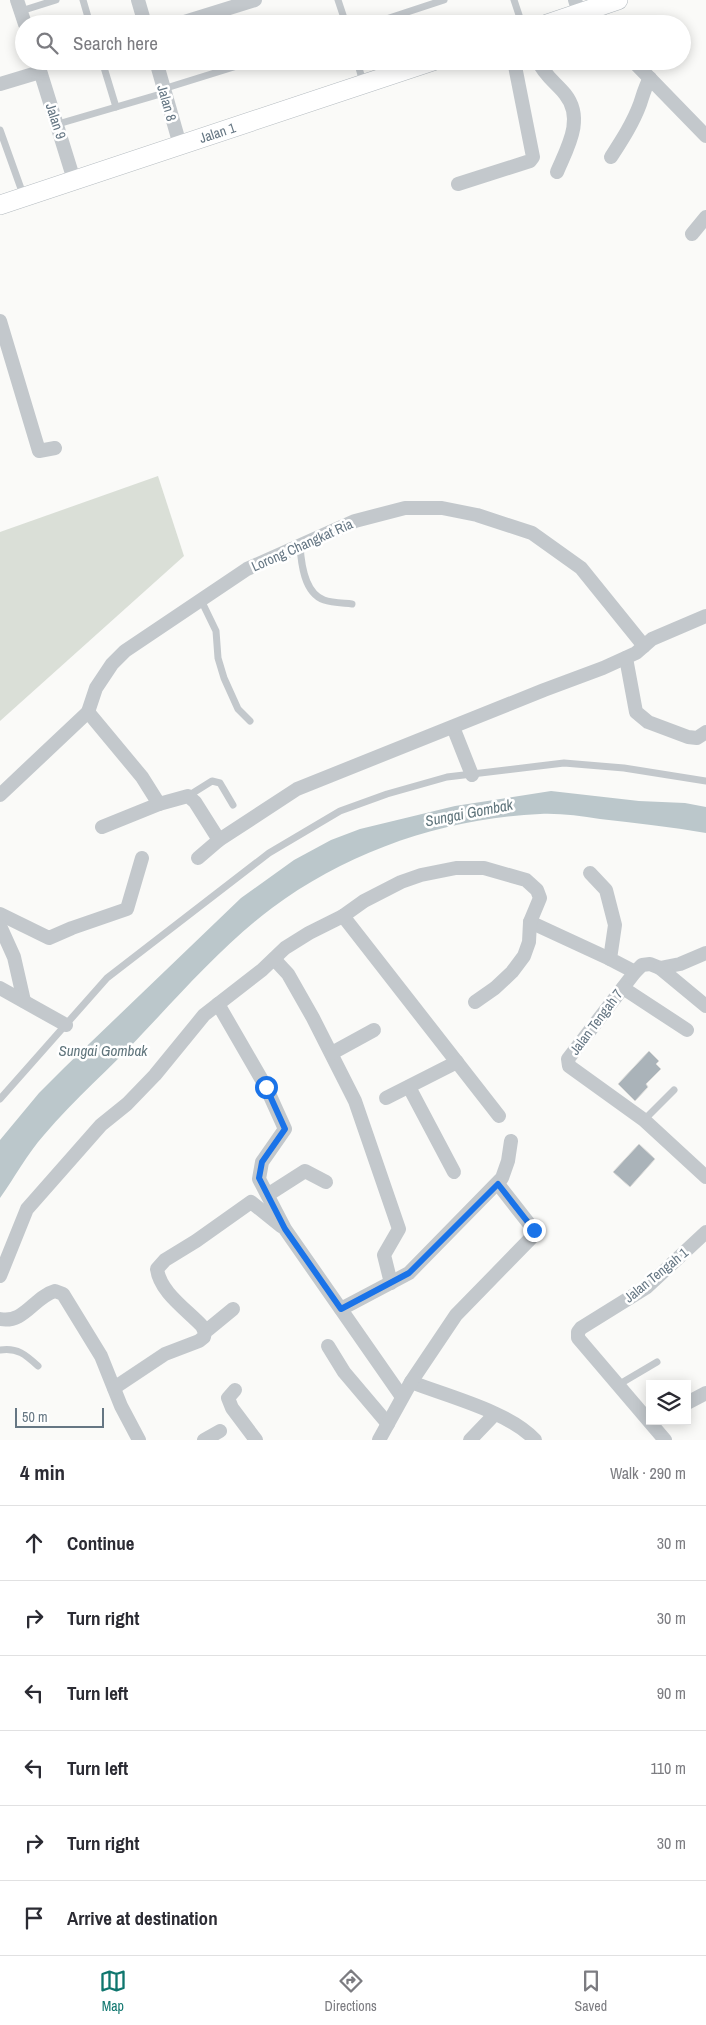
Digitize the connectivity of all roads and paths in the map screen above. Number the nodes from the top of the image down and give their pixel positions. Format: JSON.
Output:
{"nodes":[{"id":1,"x":56,"y":0,"type":"edge"},
{"id":2,"x":83,"y":0,"type":"edge"},
{"id":3,"x":138,"y":0,"type":"edge"},
{"id":4,"x":255,"y":0,"type":"edge"},
{"id":5,"x":338,"y":0,"type":"edge"},
{"id":6,"x":444,"y":0,"type":"edge"},
{"id":7,"x":514,"y":0,"type":"edge"},
{"id":8,"x":618,"y":0,"type":"edge"},
{"id":9,"x":589,"y":9,"type":"edge"},
{"id":10,"x":21,"y":12,"type":"edge"},
{"id":11,"x":87,"y":15,"type":"edge"},
{"id":12,"x":142,"y":15,"type":"edge"},
{"id":13,"x":207,"y":15,"type":"edge"},
{"id":14,"x":343,"y":15,"type":"edge"},
{"id":15,"x":398,"y":15,"type":"edge"},
{"id":16,"x":519,"y":15,"type":"edge"},
{"id":17,"x":572,"y":15,"type":"edge"},
{"id":18,"x":32,"y":70,"type":"edge"},
{"id":19,"x":40,"y":70,"type":"edge"},
{"id":20,"x":105,"y":70,"type":"edge"},
{"id":21,"x":158,"y":70,"type":"edge"},
{"id":22,"x":226,"y":70,"type":"edge"},
{"id":23,"x":360,"y":70,"type":"edge"},
{"id":24,"x":406,"y":70,"type":"edge"},
{"id":25,"x":516,"y":70,"type":"edge"},
{"id":26,"x":543,"y":70,"type":"edge"},
{"id":27,"x":642,"y":70,"type":"edge"},
{"id":28,"x":650,"y":78,"type":"junction"},
{"id":29,"x":0,"y":84,"type":"edge"},
{"id":30,"x":364,"y":84,"type":"junction"},
{"id":31,"x":163,"y":91,"type":"junction"},
{"id":32,"x":116,"y":107,"type":"junction"},
{"id":33,"x":58,"y":124,"type":"junction"},
{"id":34,"x":0,"y":130,"type":"edge"},
{"id":35,"x":706,"y":136,"type":"edge"},
{"id":36,"x":2,"y":143,"type":"edge"},
{"id":37,"x":180,"y":145,"type":"junction"},
{"id":38,"x":610,"y":157,"type":"dead end"},
{"id":39,"x":556,"y":172,"type":"dead end"},
{"id":40,"x":74,"y":180,"type":"junction"},
{"id":41,"x":458,"y":184,"type":"dead end"},
{"id":42,"x":24,"y":197,"type":"junction"},
{"id":43,"x":0,"y":205,"type":"edge"},
{"id":44,"x":706,"y":217,"type":"edge"},
{"id":45,"x":692,"y":234,"type":"dead end"},
{"id":46,"x":0,"y":321,"type":"edge"},
{"id":47,"x":55,"y":448,"type":"dead end"},
{"id":48,"x":300,"y":545,"type":"junction"},
{"id":49,"x":201,"y":600,"type":"junction"},
{"id":50,"x":352,"y":604,"type":"dead end"},
{"id":51,"x":706,"y":616,"type":"edge"},
{"id":52,"x":644,"y":646,"type":"junction"},
{"id":53,"x":626,"y":658,"type":"junction"},
{"id":54,"x":88,"y":712,"type":"junction"},
{"id":55,"x":250,"y":721,"type":"dead end"},
{"id":56,"x":453,"y":727,"type":"junction"},
{"id":57,"x":706,"y":732,"type":"edge"},
{"id":58,"x":472,"y":775,"type":"junction"},
{"id":59,"x":706,"y":781,"type":"edge"},
{"id":60,"x":0,"y":794,"type":"edge"},
{"id":61,"x":188,"y":796,"type":"junction"},
{"id":62,"x":159,"y":804,"type":"junction"},
{"id":63,"x":232,"y":805,"type":"dead end"},
{"id":64,"x":102,"y":826,"type":"dead end"},
{"id":65,"x":219,"y":840,"type":"junction"},
{"id":66,"x":142,"y":858,"type":"dead end"},
{"id":67,"x":198,"y":858,"type":"dead end"},
{"id":68,"x":590,"y":874,"type":"dead end"},
{"id":69,"x":0,"y":914,"type":"edge"},
{"id":70,"x":343,"y":916,"type":"junction"},
{"id":71,"x":530,"y":922,"type":"junction"},
{"id":72,"x":0,"y":926,"type":"edge"},
{"id":73,"x":706,"y":953,"type":"edge"},
{"id":74,"x":274,"y":958,"type":"junction"},
{"id":75,"x":610,"y":958,"type":"junction"},
{"id":76,"x":660,"y":968,"type":"junction"},
{"id":77,"x":635,"y":972,"type":"junction"},
{"id":78,"x":0,"y":988,"type":"edge"},
{"id":79,"x":623,"y":988,"type":"junction"},
{"id":80,"x":24,"y":1000,"type":"junction"},
{"id":81,"x":475,"y":1002,"type":"dead end"},
{"id":82,"x":218,"y":1004,"type":"junction"},
{"id":83,"x":706,"y":1006,"type":"edge"},
{"id":84,"x":66,"y":1025,"type":"junction"},
{"id":85,"x":374,"y":1030,"type":"dead end"},
{"id":86,"x":687,"y":1030,"type":"dead end"},
{"id":87,"x":332,"y":1053,"type":"junction"},
{"id":88,"x":457,"y":1062,"type":"junction"},
{"id":89,"x":408,"y":1086,"type":"junction"},
{"id":90,"x":674,"y":1090,"type":"dead end"},
{"id":91,"x":386,"y":1098,"type":"dead end"},
{"id":92,"x":0,"y":1099,"type":"edge"},
{"id":93,"x":499,"y":1116,"type":"dead end"},
{"id":94,"x":644,"y":1120,"type":"junction"},
{"id":95,"x":511,"y":1141,"type":"dead end"},
{"id":96,"x":454,"y":1172,"type":"dead end"},
{"id":97,"x":705,"y":1176,"type":"edge"},
{"id":98,"x":326,"y":1182,"type":"dead end"},
{"id":99,"x":498,"y":1184,"type":"junction"},
{"id":100,"x":269,"y":1194,"type":"junction"},
{"id":101,"x":285,"y":1229,"type":"junction"},
{"id":102,"x":706,"y":1232,"type":"edge"},
{"id":103,"x":0,"y":1276,"type":"edge"},
{"id":104,"x":391,"y":1283,"type":"junction"},
{"id":105,"x":233,"y":1309,"type":"dead end"},
{"id":106,"x":341,"y":1309,"type":"junction"},
{"id":107,"x":0,"y":1319,"type":"edge"},
{"id":108,"x":205,"y":1332,"type":"junction"},
{"id":109,"x":328,"y":1346,"type":"dead end"},
{"id":110,"x":0,"y":1350,"type":"edge"},
{"id":111,"x":657,"y":1362,"type":"dead end"},
{"id":112,"x":38,"y":1366,"type":"dead end"},
{"id":113,"x":411,"y":1382,"type":"junction"},
{"id":114,"x":618,"y":1385,"type":"junction"},
{"id":115,"x":114,"y":1388,"type":"junction"},
{"id":116,"x":235,"y":1390,"type":"dead end"},
{"id":117,"x":706,"y":1393,"type":"edge"},
{"id":118,"x":402,"y":1397,"type":"junction"},
{"id":119,"x":691,"y":1401,"type":"edge"},
{"id":120,"x":495,"y":1414,"type":"junction"},
{"id":121,"x":646,"y":1415,"type":"edge"},
{"id":122,"x":388,"y":1424,"type":"junction"},
{"id":123,"x":655,"y":1425,"type":"edge"},
{"id":124,"x":220,"y":1431,"type":"dead end"},
{"id":125,"x":139,"y":1440,"type":"edge"},
{"id":126,"x":204,"y":1440,"type":"edge"},
{"id":127,"x":256,"y":1440,"type":"edge"},
{"id":128,"x":379,"y":1440,"type":"edge"},
{"id":129,"x":470,"y":1440,"type":"edge"},
{"id":130,"x":535,"y":1440,"type":"edge"},
{"id":131,"x":665,"y":1440,"type":"edge"}],
"edges":[{"from":1,"to":10,"type":"lane"},
{"from":2,"to":11,"type":"lane"},
{"from":3,"to":12,"type":"street"},
{"from":4,"to":13,"type":"street"},
{"from":5,"to":14,"type":"lane"},
{"from":6,"to":15,"type":"lane"},
{"from":7,"to":16,"type":"lane"},
{"from":8,"to":9,"type":"street"},
{"from":9,"to":17,"type":"street"},
{"from":18,"to":29,"type":"street"},
{"from":19,"to":33,"type":"street","name":"Jalan 9"},
{"from":20,"to":32,"type":"lane"},
{"from":21,"to":31,"type":"street","name":"Jalan 8"},
{"from":22,"to":31,"type":"lane"},
{"from":23,"to":30,"type":"lane"},
{"from":24,"to":30,"type":"street","name":"Jalan 1"},
{"from":25,"to":41,"type":"street"},
{"from":26,"to":39,"type":"street"},
{"from":27,"to":28,"type":"street"},
{"from":28,"to":35,"type":"street"},
{"from":28,"to":38,"type":"street"},
{"from":30,"to":37,"type":"street","name":"Jalan 1"},
{"from":31,"to":32,"type":"lane"},
{"from":31,"to":37,"type":"street","name":"Jalan 8"},
{"from":32,"to":33,"type":"lane"},
{"from":33,"to":40,"type":"street","name":"Jalan 9"},
{"from":34,"to":36,"type":"lane"},
{"from":36,"to":42,"type":"lane"},
{"from":37,"to":40,"type":"street","name":"Jalan 1"},
{"from":40,"to":42,"type":"street","name":"Jalan 1"},
{"from":42,"to":43,"type":"street","name":"Jalan 1"},
{"from":44,"to":45,"type":"street"},
{"from":46,"to":47,"type":"street"},
{"from":48,"to":49,"type":"street","name":"Lorong Changkat Ria"},
{"from":48,"to":50,"type":"lane"},
{"from":48,"to":52,"type":"street","name":"Lorong Changkat Ria"},
{"from":49,"to":54,"type":"street","name":"Lorong Changkat Ria"},
{"from":49,"to":55,"type":"lane"},
{"from":51,"to":52,"type":"street"},
{"from":52,"to":53,"type":"street"},
{"from":53,"to":56,"type":"street"},
{"from":53,"to":57,"type":"street"},
{"from":54,"to":60,"type":"street","name":"Lorong Changkat Ria"},
{"from":54,"to":62,"type":"street"},
{"from":56,"to":58,"type":"street"},
{"from":56,"to":65,"type":"street"},
{"from":58,"to":59,"type":"lane"},
{"from":58,"to":84,"type":"lane"},
{"from":61,"to":62,"type":"street"},
{"from":61,"to":63,"type":"lane"},
{"from":61,"to":65,"type":"street"},
{"from":62,"to":64,"type":"street"},
{"from":65,"to":67,"type":"street"},
{"from":66,"to":69,"type":"street"},
{"from":68,"to":75,"type":"street"},
{"from":70,"to":71,"type":"street"},
{"from":70,"to":74,"type":"street"},
{"from":70,"to":88,"type":"street"},
{"from":71,"to":75,"type":"street"},
{"from":71,"to":81,"type":"street"},
{"from":72,"to":80,"type":"street"},
{"from":73,"to":76,"type":"street"},
{"from":74,"to":82,"type":"street"},
{"from":74,"to":87,"type":"street"},
{"from":75,"to":77,"type":"street"},
{"from":76,"to":77,"type":"street"},
{"from":76,"to":83,"type":"street"},
{"from":77,"to":79,"type":"street","name":"Jalan Tengah 7"},
{"from":78,"to":80,"type":"street"},
{"from":79,"to":86,"type":"street"},
{"from":79,"to":94,"type":"street","name":"Jalan Tengah 7"},
{"from":80,"to":84,"type":"street"},
{"from":82,"to":100,"type":"street"},
{"from":82,"to":103,"type":"street"},
{"from":84,"to":92,"type":"lane"},
{"from":85,"to":87,"type":"street"},
{"from":87,"to":104,"type":"street"},
{"from":88,"to":89,"type":"street"},
{"from":88,"to":93,"type":"street"},
{"from":89,"to":91,"type":"street"},
{"from":89,"to":96,"type":"street"},
{"from":90,"to":94,"type":"lane"},
{"from":94,"to":97,"type":"street","name":"Jalan Tengah 7"},
{"from":95,"to":99,"type":"street"},
{"from":98,"to":100,"type":"street"},
{"from":99,"to":104,"type":"street"},
{"from":99,"to":113,"type":"street"},
{"from":100,"to":101,"type":"street"},
{"from":101,"to":106,"type":"street"},
{"from":101,"to":108,"type":"street"},
{"from":102,"to":114,"type":"street","name":"Jalan Tengah 1"},
{"from":104,"to":106,"type":"street"},
{"from":105,"to":108,"type":"street"},
{"from":106,"to":118,"type":"street"},
{"from":107,"to":115,"type":"street"},
{"from":108,"to":115,"type":"street"},
{"from":109,"to":122,"type":"street"},
{"from":110,"to":112,"type":"lane"},
{"from":111,"to":114,"type":"lane"},
{"from":113,"to":118,"type":"street"},
{"from":113,"to":120,"type":"street"},
{"from":114,"to":121,"type":"street"},
{"from":115,"to":125,"type":"street"},
{"from":116,"to":127,"type":"street"},
{"from":117,"to":119,"type":"street"},
{"from":118,"to":122,"type":"street"},
{"from":120,"to":129,"type":"street"},
{"from":120,"to":130,"type":"street"},
{"from":122,"to":128,"type":"street"},
{"from":123,"to":131,"type":"street"},
{"from":124,"to":126,"type":"street"}]}
